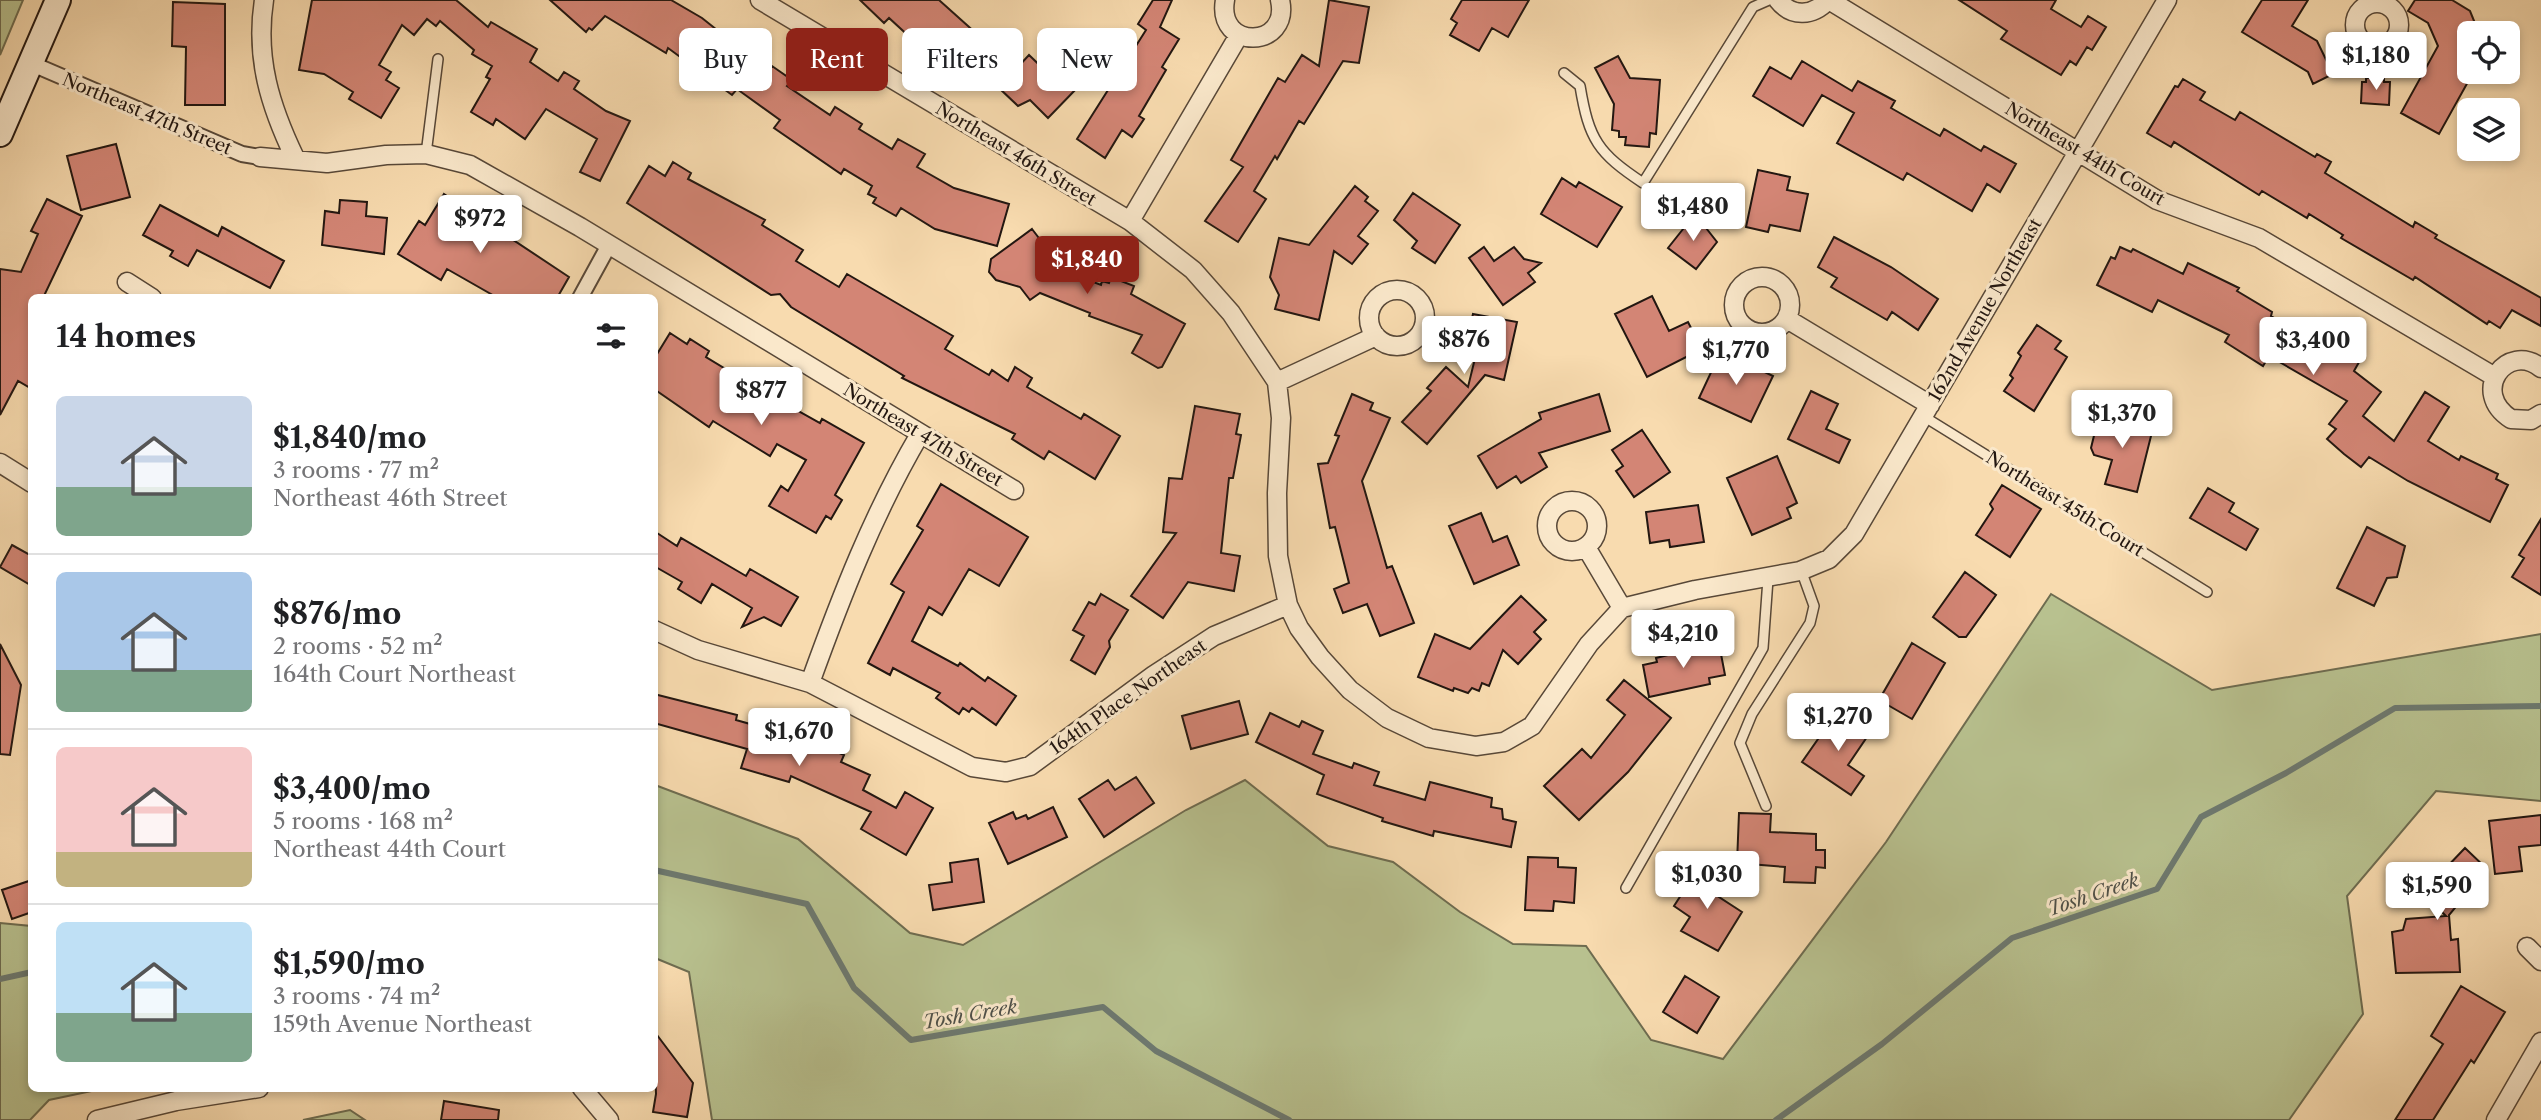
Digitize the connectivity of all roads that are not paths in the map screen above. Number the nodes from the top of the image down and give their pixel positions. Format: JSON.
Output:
{"nodes":[{"id":1,"x":58,"y":0,"type":"edge"},
{"id":2,"x":264,"y":0,"type":"edge"},
{"id":3,"x":760,"y":0,"type":"edge"},
{"id":4,"x":1225,"y":0,"type":"edge"},
{"id":5,"x":1280,"y":0,"type":"edge"},
{"id":6,"x":1769,"y":0,"type":"edge"},
{"id":7,"x":1778,"y":0,"type":"edge"},
{"id":8,"x":1828,"y":0,"type":"edge"},
{"id":9,"x":2167,"y":0,"type":"edge"},
{"id":10,"x":2344,"y":0,"type":"edge"},
{"id":11,"x":2359,"y":11,"type":"dead end"},
{"id":12,"x":1240,"y":35,"type":"junction"},
{"id":13,"x":438,"y":59,"type":"dead end"},
{"id":14,"x":30,"y":63,"type":"junction"},
{"id":15,"x":1564,"y":74,"type":"dead end"},
{"id":16,"x":0,"y":134,"type":"edge"},
{"id":17,"x":2078,"y":150,"type":"junction"},
{"id":18,"x":426,"y":154,"type":"junction"},
{"id":19,"x":260,"y":156,"type":"joint"},
{"id":20,"x":295,"y":159,"type":"junction"},
{"id":21,"x":1130,"y":220,"type":"junction"},
{"id":22,"x":609,"y":244,"type":"junction"},
{"id":23,"x":127,"y":282,"type":"dead end"},
{"id":24,"x":146,"y":294,"type":"edge"},
{"id":25,"x":582,"y":294,"type":"edge"},
{"id":26,"x":1787,"y":319,"type":"dead end"},
{"id":27,"x":1376,"y":336,"type":"dead end"},
{"id":28,"x":2541,"y":368,"type":"edge"},
{"id":29,"x":2495,"y":377,"type":"junction"},
{"id":30,"x":1277,"y":382,"type":"junction"},
{"id":31,"x":1926,"y":411,"type":"junction"},
{"id":32,"x":2541,"y":414,"type":"edge"},
{"id":33,"x":920,"y":434,"type":"junction"},
{"id":34,"x":0,"y":463,"type":"edge"},
{"id":35,"x":28,"y":480,"type":"edge"},
{"id":36,"x":1014,"y":490,"type":"dead end"},
{"id":37,"x":1586,"y":547,"type":"dead end"},
{"id":38,"x":1801,"y":570,"type":"junction"},
{"id":39,"x":1768,"y":579,"type":"junction"},
{"id":40,"x":2207,"y":592,"type":"dead end"},
{"id":41,"x":1288,"y":605,"type":"junction"},
{"id":42,"x":1622,"y":608,"type":"junction"},
{"id":43,"x":658,"y":632,"type":"edge"},
{"id":44,"x":810,"y":683,"type":"junction"},
{"id":45,"x":1766,"y":806,"type":"dead end"},
{"id":46,"x":1626,"y":888,"type":"dead end"},
{"id":47,"x":2527,"y":947,"type":"dead end"},
{"id":48,"x":2541,"y":961,"type":"edge"},
{"id":49,"x":2541,"y":1042,"type":"edge"},
{"id":50,"x":233,"y":1092,"type":"edge"},
{"id":51,"x":585,"y":1092,"type":"edge"},
{"id":52,"x":2501,"y":1118,"type":"edge"},
{"id":53,"x":97,"y":1120,"type":"edge"},
{"id":54,"x":609,"y":1120,"type":"edge"}],
"edges":[{"from":1,"to":14,"type":"main road"},
{"from":2,"to":20,"type":"street"},
{"from":3,"to":21,"type":"street","name":"Northeast 46th Street"},
{"from":4,"to":12,"type":"street"},
{"from":5,"to":12,"type":"street"},
{"from":6,"to":15,"type":"lane"},
{"from":7,"to":8,"type":"street","name":"Northeast 44th Court"},
{"from":8,"to":17,"type":"street","name":"Northeast 44th Court"},
{"from":9,"to":17,"type":"street","name":"162nd Avenue Northeast"},
{"from":10,"to":11,"type":"street"},
{"from":12,"to":21,"type":"street"},
{"from":13,"to":18,"type":"lane"},
{"from":14,"to":16,"type":"main road"},
{"from":14,"to":19,"type":"street","name":"Northeast 47th Street"},
{"from":17,"to":29,"type":"street","name":"Northeast 44th Court"},
{"from":17,"to":31,"type":"street","name":"162nd Avenue Northeast"},
{"from":18,"to":20,"type":"street","name":"Northeast 47th Street"},
{"from":18,"to":22,"type":"street","name":"Northeast 47th Street"},
{"from":19,"to":20,"type":"street","name":"Northeast 47th Street"},
{"from":21,"to":30,"type":"street","name":"Northeast 46th Street"},
{"from":22,"to":25,"type":"street"},
{"from":22,"to":33,"type":"street","name":"Northeast 47th Street"},
{"from":23,"to":24,"type":"street"},
{"from":26,"to":31,"type":"street","name":"Northeast 45th Court"},
{"from":27,"to":30,"type":"street"},
{"from":28,"to":29,"type":"street"},
{"from":29,"to":32,"type":"street"},
{"from":30,"to":41,"type":"street","name":"Northeast 46th Street"},
{"from":31,"to":38,"type":"street","name":"162nd Avenue Northeast"},
{"from":31,"to":40,"type":"lane","name":"Northeast 45th Court"},
{"from":33,"to":36,"type":"street","name":"Northeast 47th Street"},
{"from":33,"to":44,"type":"street"},
{"from":34,"to":35,"type":"street"},
{"from":37,"to":42,"type":"street"},
{"from":38,"to":39,"type":"street","name":"162nd Avenue Northeast"},
{"from":38,"to":45,"type":"lane"},
{"from":39,"to":42,"type":"street"},
{"from":39,"to":46,"type":"lane"},
{"from":41,"to":42,"type":"street","name":"Northeast 46th Street"},
{"from":41,"to":44,"type":"street","name":"164th Place Northeast"},
{"from":43,"to":44,"type":"street"},
{"from":47,"to":48,"type":"street"},
{"from":49,"to":52,"type":"street"},
{"from":50,"to":53,"type":"street"},
{"from":51,"to":54,"type":"street"}]}
